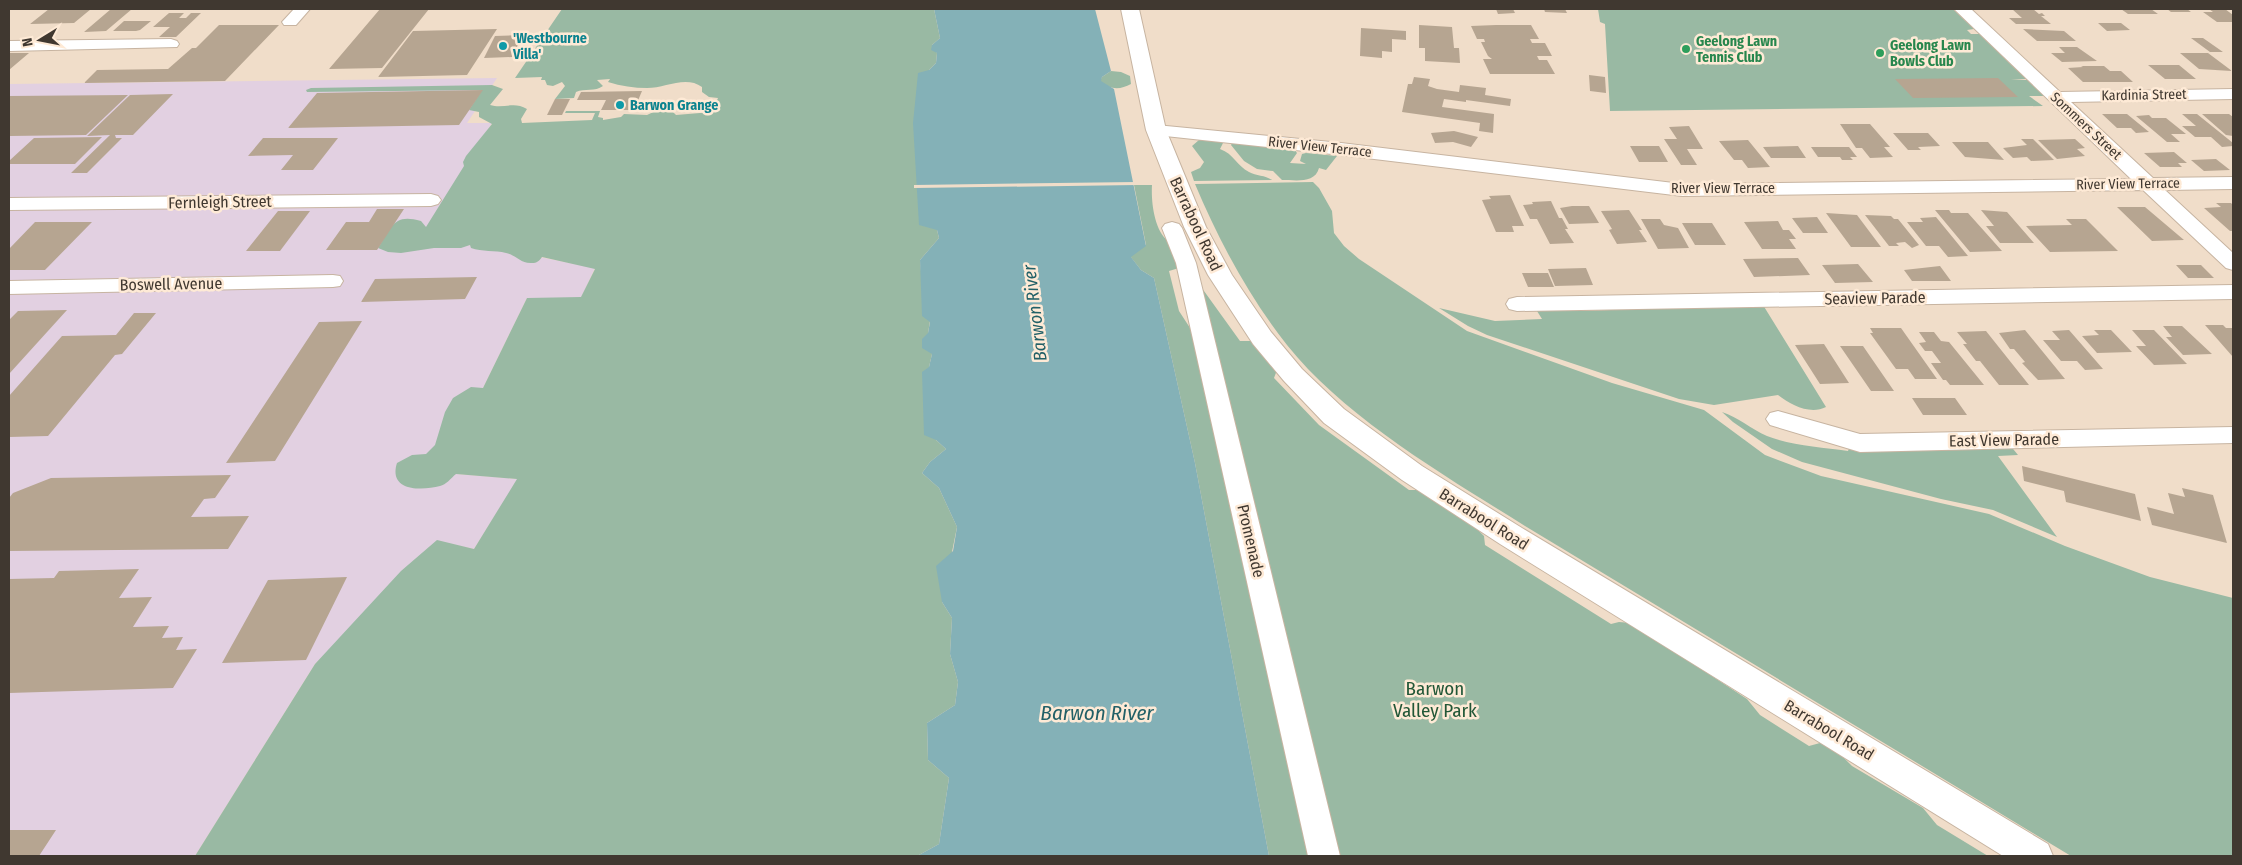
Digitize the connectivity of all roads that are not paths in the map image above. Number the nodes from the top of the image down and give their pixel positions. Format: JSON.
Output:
{"nodes":[{"id":1,"x":302,"y":9,"type":"edge"},
{"id":2,"x":1130,"y":9,"type":"edge"},
{"id":3,"x":1962,"y":9,"type":"edge"},
{"id":4,"x":290,"y":22,"type":"dead end"},
{"id":5,"x":171,"y":44,"type":"dead end"},
{"id":6,"x":9,"y":46,"type":"edge"},
{"id":7,"x":2233,"y":94,"type":"edge"},
{"id":8,"x":2055,"y":96,"type":"junction"},
{"id":9,"x":1156,"y":130,"type":"junction"},
{"id":10,"x":2233,"y":182,"type":"edge"},
{"id":11,"x":2148,"y":184,"type":"junction"},
{"id":12,"x":431,"y":200,"type":"dead end"},
{"id":13,"x":9,"y":204,"type":"edge"},
{"id":14,"x":1172,"y":228,"type":"dead end"},
{"id":15,"x":2233,"y":264,"type":"edge"},
{"id":16,"x":333,"y":281,"type":"dead end"},
{"id":17,"x":9,"y":288,"type":"edge"},
{"id":18,"x":2233,"y":292,"type":"edge"},
{"id":19,"x":1517,"y":304,"type":"dead end"},
{"id":20,"x":1778,"y":419,"type":"dead end"},
{"id":21,"x":2233,"y":435,"type":"edge"},
{"id":22,"x":1324,"y":856,"type":"edge"},
{"id":23,"x":2035,"y":856,"type":"edge"}],
"edges":[{"from":1,"to":4,"type":"street"},
{"from":2,"to":9,"type":"street","name":"Barrabool Road"},
{"from":3,"to":8,"type":"street","name":"Sommers Street"},
{"from":5,"to":6,"type":"street"},
{"from":7,"to":8,"type":"street","name":"Kardinia Street"},
{"from":8,"to":11,"type":"street","name":"Sommers Street"},
{"from":9,"to":11,"type":"street","name":"River View Terrace"},
{"from":9,"to":23,"type":"street","name":"Barrabool Road"},
{"from":10,"to":11,"type":"street","name":"River View Terrace"},
{"from":11,"to":15,"type":"street","name":"Sommers Street"},
{"from":12,"to":13,"type":"street","name":"Fernleigh Street"},
{"from":14,"to":22,"type":"street","name":"Promenade"},
{"from":16,"to":17,"type":"street","name":"Boswell Avenue"},
{"from":18,"to":19,"type":"street","name":"Seaview Parade"},
{"from":20,"to":21,"type":"street","name":"East View Parade"}]}
